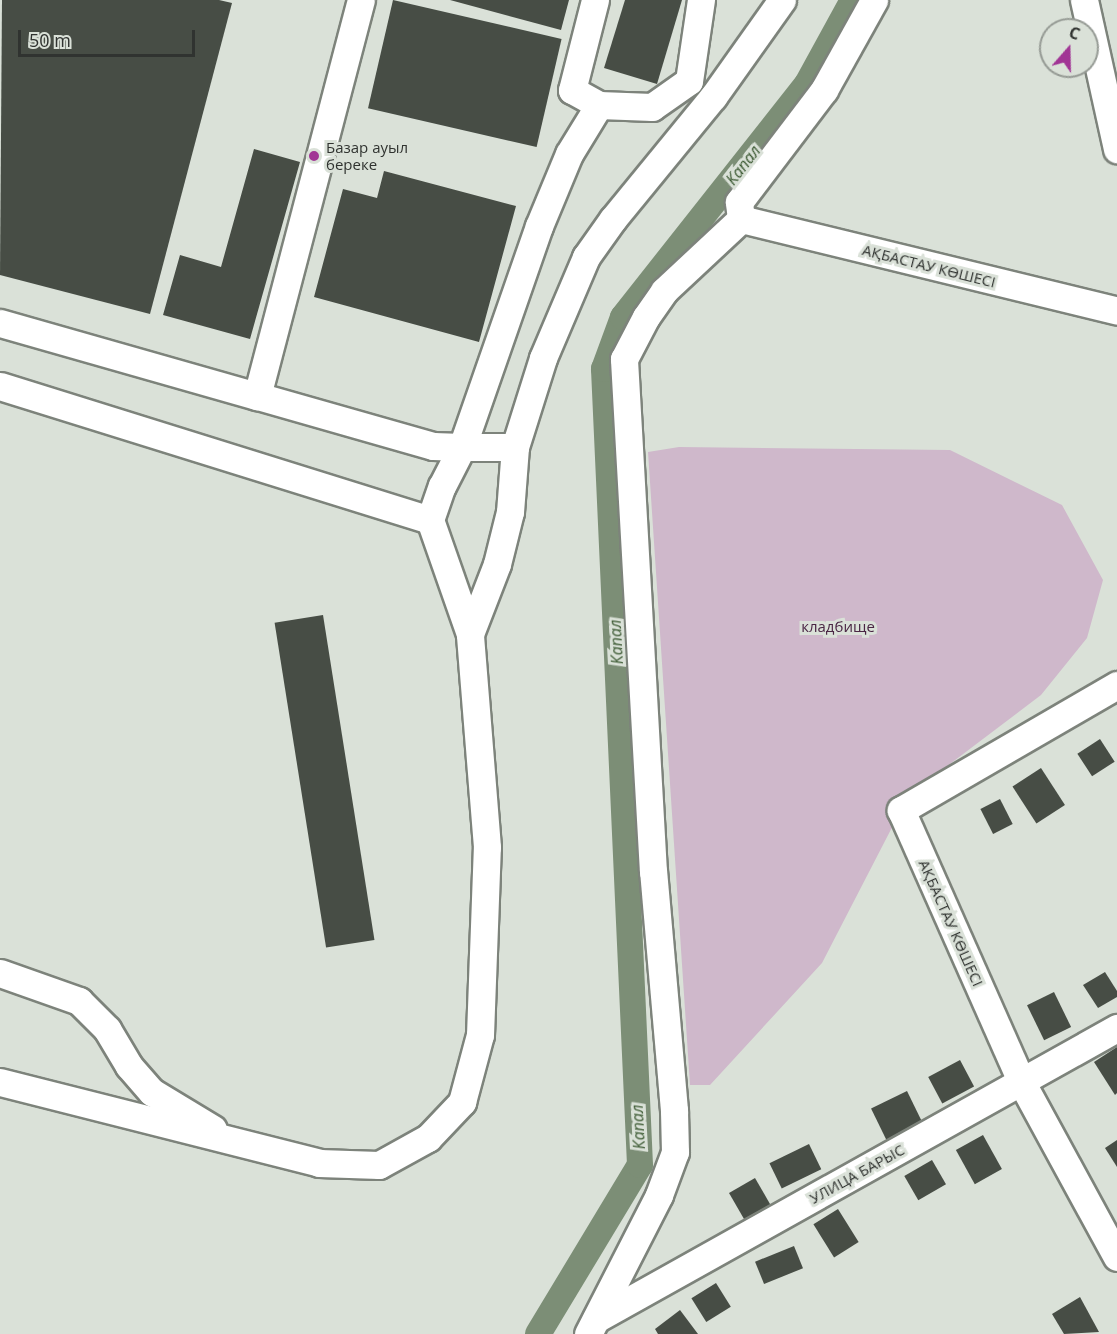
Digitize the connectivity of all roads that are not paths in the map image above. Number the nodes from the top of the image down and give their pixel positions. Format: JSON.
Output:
{"nodes":[{"id":1,"x":361,"y":0,"type":"edge"},
{"id":2,"x":595,"y":0,"type":"edge"},
{"id":3,"x":701,"y":0,"type":"edge"},
{"id":4,"x":782,"y":0,"type":"edge"},
{"id":5,"x":874,"y":0,"type":"edge"},
{"id":6,"x":1084,"y":0,"type":"edge"},
{"id":7,"x":598,"y":105,"type":"junction"},
{"id":8,"x":1117,"y":149,"type":"edge"},
{"id":9,"x":741,"y":219,"type":"junction"},
{"id":10,"x":1117,"y":311,"type":"edge"},
{"id":11,"x":0,"y":323,"type":"edge"},
{"id":12,"x":0,"y":386,"type":"edge"},
{"id":13,"x":257,"y":396,"type":"junction"},
{"id":14,"x":462,"y":447,"type":"junction"},
{"id":15,"x":515,"y":447,"type":"junction"},
{"id":16,"x":430,"y":520,"type":"junction"},
{"id":17,"x":470,"y":634,"type":"junction"},
{"id":18,"x":1117,"y":686,"type":"edge"},
{"id":19,"x":0,"y":973,"type":"edge"},
{"id":20,"x":1117,"y":1028,"type":"edge"},
{"id":21,"x":0,"y":1082,"type":"edge"},
{"id":22,"x":1022,"y":1083,"type":"junction"},
{"id":23,"x":237,"y":1144,"type":"junction"},
{"id":24,"x":1117,"y":1257,"type":"edge"},
{"id":25,"x":592,"y":1326,"type":"edge"}],
"edges":[{"from":1,"to":13,"type":"street"},
{"from":2,"to":7,"type":"street"},
{"from":3,"to":7,"type":"street"},
{"from":4,"to":15,"type":"street"},
{"from":5,"to":9,"type":"street"},
{"from":6,"to":8,"type":"street"},
{"from":7,"to":14,"type":"street"},
{"from":9,"to":10,"type":"street","name":"АҚБАСТАУ КӨШЕСІ"},
{"from":9,"to":25,"type":"street"},
{"from":11,"to":13,"type":"street"},
{"from":12,"to":16,"type":"street"},
{"from":13,"to":14,"type":"street"},
{"from":14,"to":15,"type":"street"},
{"from":14,"to":16,"type":"street"},
{"from":15,"to":17,"type":"street"},
{"from":16,"to":17,"type":"street"},
{"from":17,"to":23,"type":"street"},
{"from":18,"to":22,"type":"street","name":"АҚБАСТАУ КӨШЕСІ"},
{"from":19,"to":23,"type":"street"},
{"from":20,"to":22,"type":"street","name":"УЛИЦА БАРЫС"},
{"from":21,"to":23,"type":"street"},
{"from":22,"to":24,"type":"street","name":"АҚБАСТАУ КӨШЕСІ"},
{"from":22,"to":25,"type":"street","name":"УЛИЦА БАРЫС"}]}
